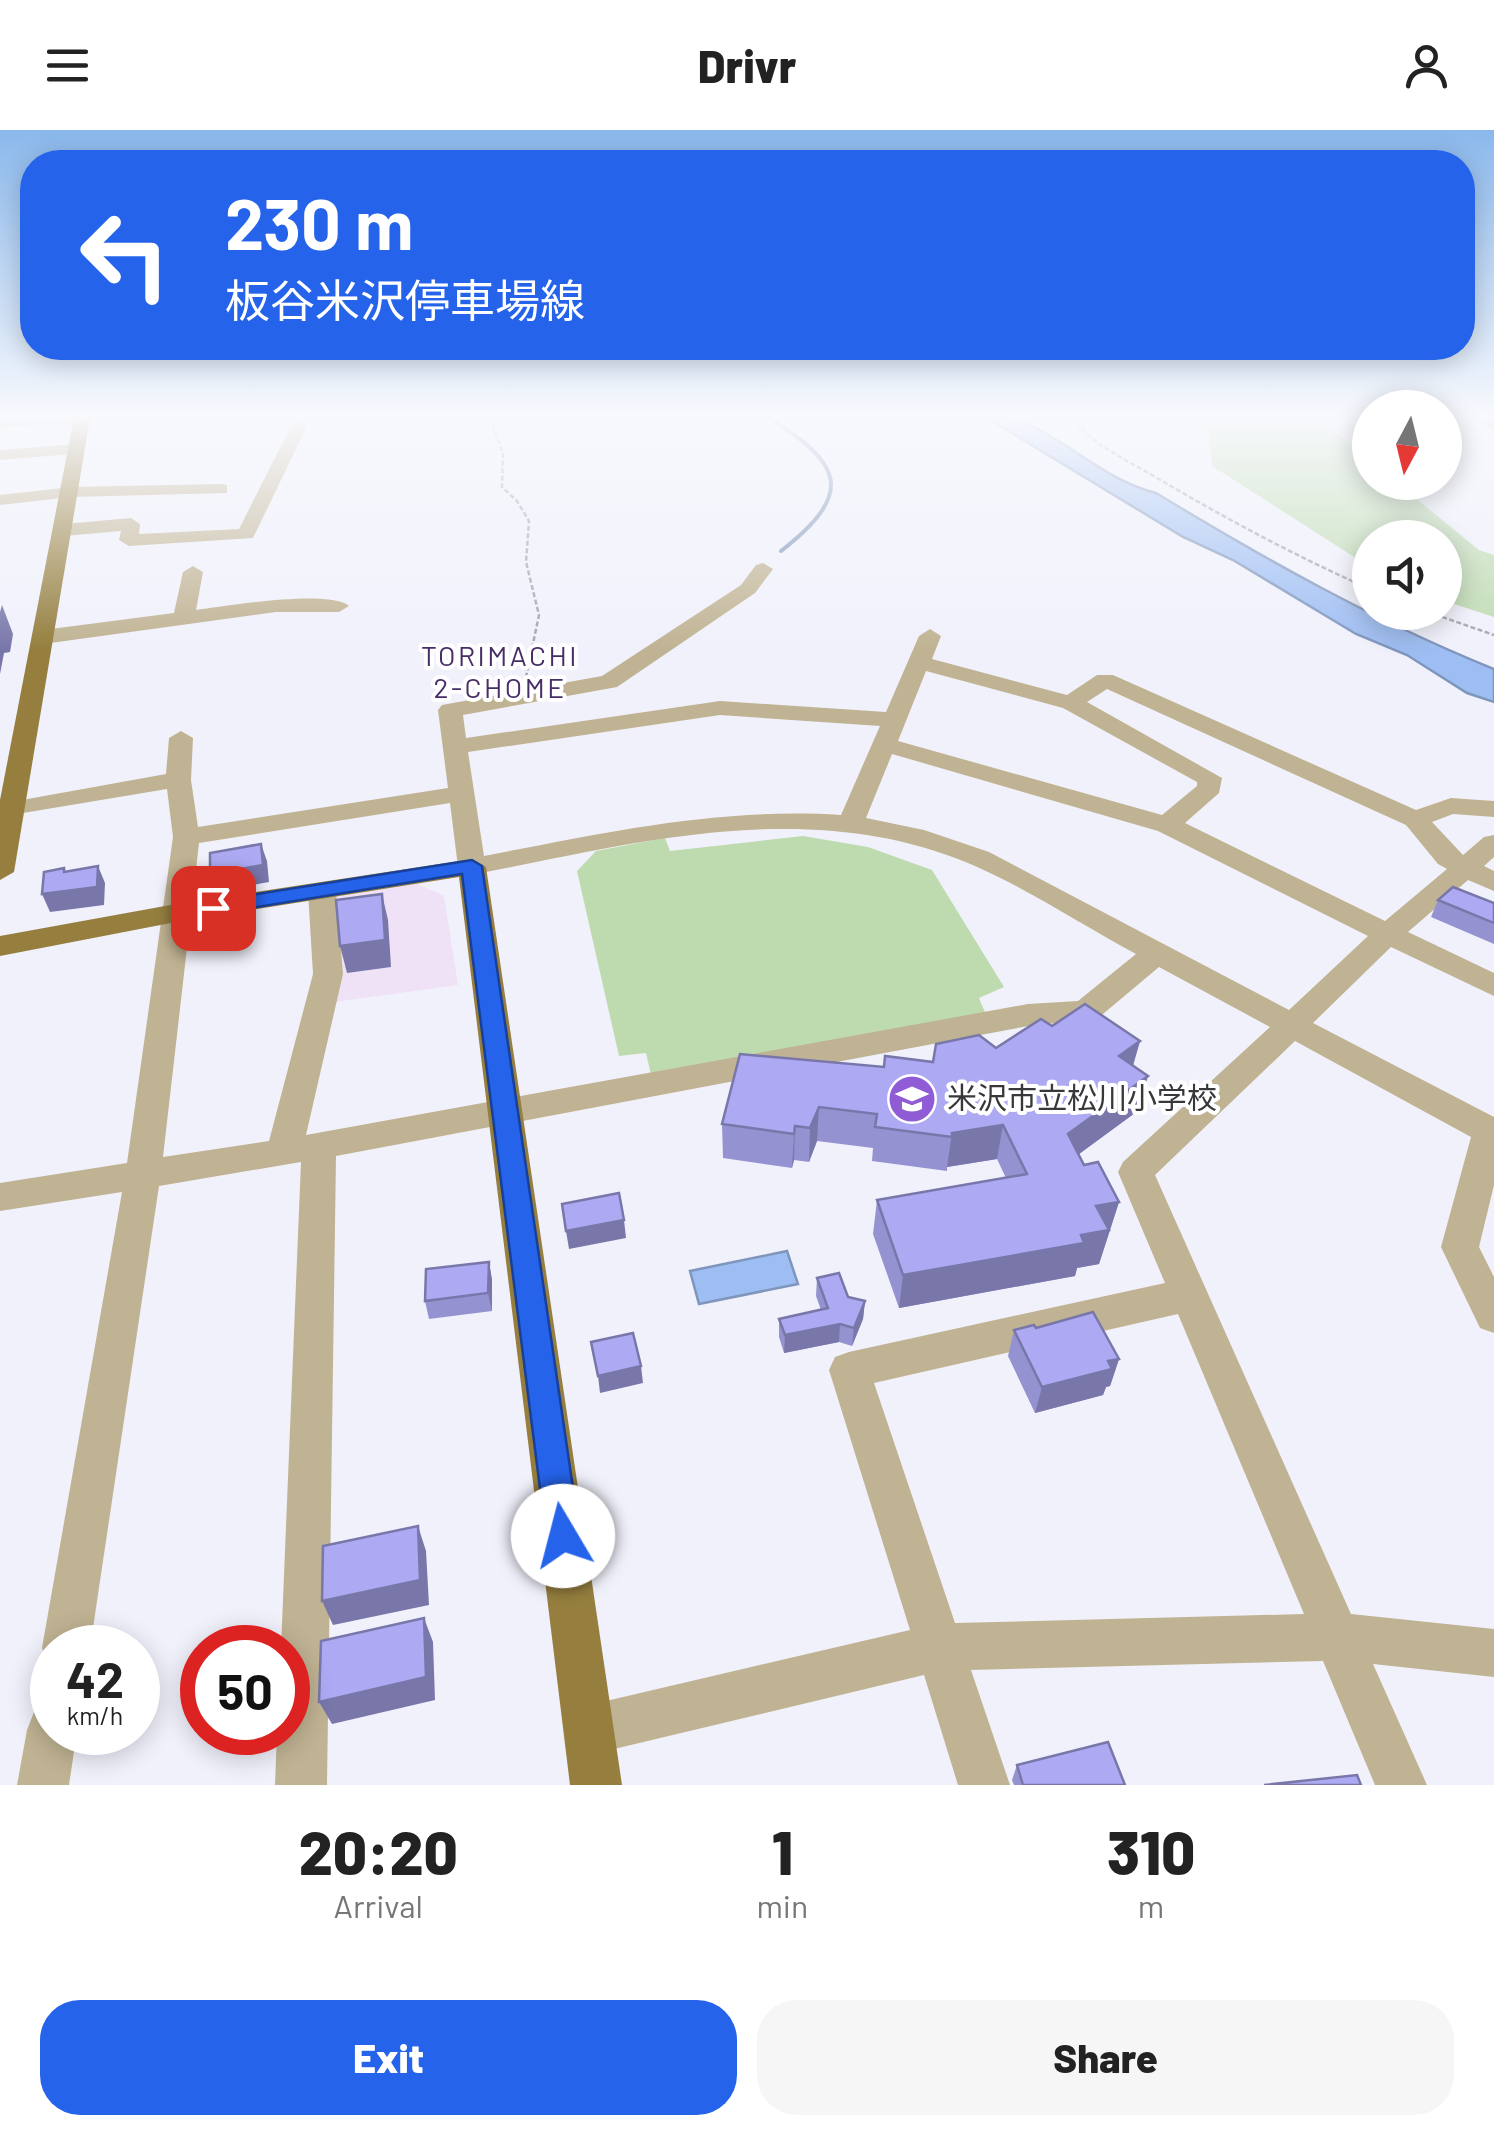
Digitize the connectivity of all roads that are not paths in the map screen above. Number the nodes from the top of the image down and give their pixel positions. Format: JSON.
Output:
{"nodes":[{"id":1,"x":42,"y":495,"type":"edge"},
{"id":2,"x":70,"y":495,"type":"edge"},
{"id":3,"x":265,"y":495,"type":"edge"},
{"id":4,"x":0,"y":500,"type":"edge"},
{"id":5,"x":64,"y":530,"type":"junction"},
{"id":6,"x":763,"y":569,"type":"dead end"},
{"id":7,"x":193,"y":572,"type":"dead end"},
{"id":8,"x":339,"y":606,"type":"dead end"},
{"id":9,"x":184,"y":617,"type":"junction"},
{"id":10,"x":930,"y":636,"type":"dead end"},
{"id":11,"x":42,"y":638,"type":"junction"},
{"id":12,"x":920,"y":662,"type":"junction"},
{"id":13,"x":1071,"y":703,"type":"junction"},
{"id":14,"x":889,"y":732,"type":"junction"},
{"id":15,"x":181,"y":738,"type":"dead end"},
{"id":16,"x":455,"y":747,"type":"junction"},
{"id":17,"x":178,"y":780,"type":"junction"},
{"id":18,"x":461,"y":794,"type":"junction"},
{"id":19,"x":7,"y":801,"type":"edge"},
{"id":20,"x":1494,"y":809,"type":"edge"},
{"id":21,"x":1415,"y":819,"type":"junction"},
{"id":22,"x":851,"y":822,"type":"junction"},
{"id":23,"x":1167,"y":825,"type":"junction"},
{"id":24,"x":186,"y":837,"type":"junction"},
{"id":25,"x":1494,"y":843,"type":"edge"},
{"id":26,"x":472,"y":866,"type":"junction"},
{"id":27,"x":0,"y":872,"type":"edge"},
{"id":28,"x":1480,"y":876,"type":"edge"},
{"id":29,"x":322,"y":892,"type":"junction"},
{"id":30,"x":176,"y":913,"type":"junction"},
{"id":31,"x":1389,"y":934,"type":"junction"},
{"id":32,"x":0,"y":946,"type":"edge"},
{"id":33,"x":1156,"y":952,"type":"junction"},
{"id":34,"x":1494,"y":986,"type":"edge"},
{"id":35,"x":1294,"y":1026,"type":"junction"},
{"id":36,"x":504,"y":1109,"type":"junction"},
{"id":37,"x":1492,"y":1132,"type":"edge"},
{"id":38,"x":302,"y":1149,"type":"junction"},
{"id":39,"x":143,"y":1174,"type":"junction"},
{"id":40,"x":0,"y":1197,"type":"edge"},
{"id":41,"x":1188,"y":1294,"type":"junction"},
{"id":42,"x":1494,"y":1316,"type":"edge"},
{"id":43,"x":70,"y":1625,"type":"edge"},
{"id":44,"x":1338,"y":1637,"type":"junction"},
{"id":45,"x":941,"y":1648,"type":"junction"},
{"id":46,"x":1494,"y":1653,"type":"edge"},
{"id":47,"x":590,"y":1730,"type":"junction"},
{"id":48,"x":48,"y":1755,"type":"edge"},
{"id":49,"x":44,"y":1785,"type":"edge"},
{"id":50,"x":300,"y":1785,"type":"edge"},
{"id":51,"x":596,"y":1785,"type":"edge"},
{"id":52,"x":984,"y":1785,"type":"edge"},
{"id":53,"x":1400,"y":1785,"type":"edge"}],
"edges":[{"from":1,"to":4,"type":"street"},
{"from":2,"to":5,"type":"main road"},
{"from":3,"to":5,"type":"street"},
{"from":5,"to":11,"type":"main road"},
{"from":6,"to":16,"type":"street"},
{"from":7,"to":9,"type":"street"},
{"from":8,"to":9,"type":"street"},
{"from":9,"to":11,"type":"street"},
{"from":10,"to":12,"type":"street"},
{"from":11,"to":19,"type":"main road"},
{"from":12,"to":13,"type":"street"},
{"from":12,"to":14,"type":"street"},
{"from":13,"to":21,"type":"street"},
{"from":13,"to":23,"type":"street"},
{"from":14,"to":16,"type":"street"},
{"from":14,"to":22,"type":"street"},
{"from":14,"to":23,"type":"street"},
{"from":15,"to":17,"type":"street"},
{"from":16,"to":18,"type":"street"},
{"from":17,"to":19,"type":"street"},
{"from":17,"to":24,"type":"street"},
{"from":18,"to":24,"type":"street"},
{"from":18,"to":26,"type":"street"},
{"from":19,"to":27,"type":"main road"},
{"from":20,"to":21,"type":"street"},
{"from":21,"to":28,"type":"street"},
{"from":22,"to":26,"type":"street"},
{"from":22,"to":33,"type":"street"},
{"from":23,"to":31,"type":"street"},
{"from":24,"to":30,"type":"street"},
{"from":25,"to":28,"type":"street"},
{"from":26,"to":29,"type":"main road"},
{"from":26,"to":36,"type":"main road"},
{"from":28,"to":31,"type":"street"},
{"from":29,"to":30,"type":"main road"},
{"from":29,"to":38,"type":"street"},
{"from":30,"to":32,"type":"main road"},
{"from":30,"to":39,"type":"street"},
{"from":31,"to":34,"type":"street"},
{"from":31,"to":35,"type":"street"},
{"from":33,"to":35,"type":"street"},
{"from":33,"to":36,"type":"street"},
{"from":35,"to":37,"type":"street"},
{"from":35,"to":41,"type":"street"},
{"from":36,"to":38,"type":"street"},
{"from":36,"to":47,"type":"main road"},
{"from":37,"to":42,"type":"street"},
{"from":38,"to":39,"type":"street"},
{"from":38,"to":50,"type":"street"},
{"from":39,"to":40,"type":"street"},
{"from":39,"to":43,"type":"street"},
{"from":41,"to":44,"type":"street"},
{"from":41,"to":45,"type":"street"},
{"from":44,"to":45,"type":"street"},
{"from":44,"to":46,"type":"street"},
{"from":44,"to":53,"type":"street"},
{"from":45,"to":47,"type":"street"},
{"from":45,"to":52,"type":"street"},
{"from":47,"to":51,"type":"main road"},
{"from":48,"to":49,"type":"street"}]}
